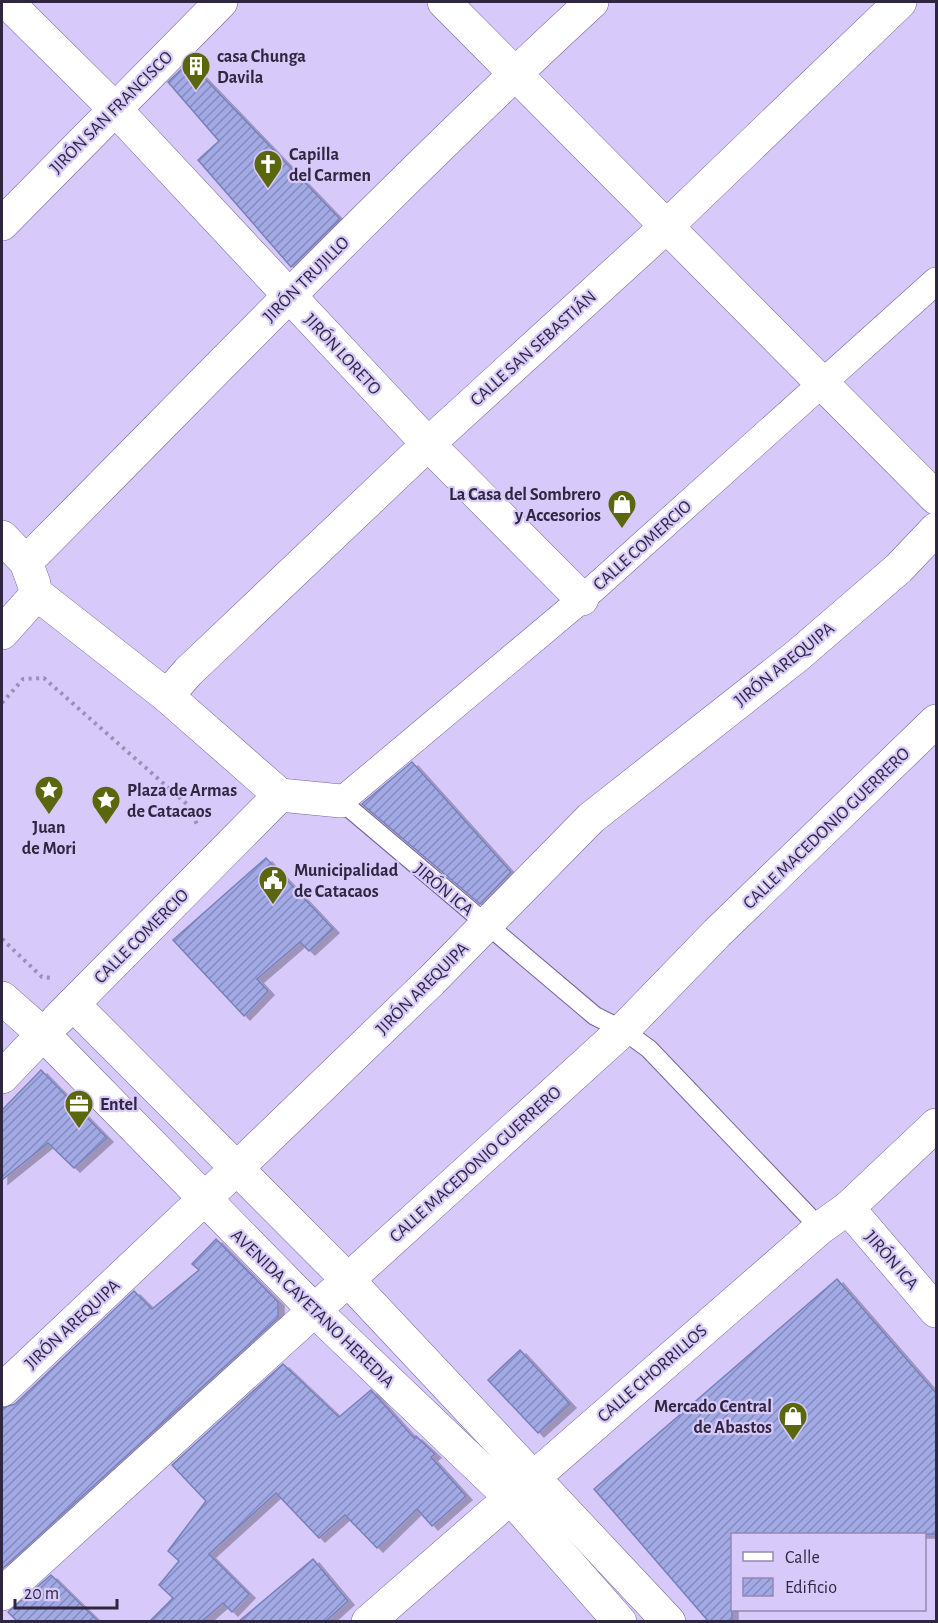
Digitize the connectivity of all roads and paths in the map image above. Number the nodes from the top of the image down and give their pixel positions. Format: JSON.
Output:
{"nodes":[{"id":1,"x":8,"y":2,"type":"edge"},
{"id":2,"x":221,"y":2,"type":"edge"},
{"id":3,"x":444,"y":2,"type":"edge"},
{"id":4,"x":592,"y":2,"type":"edge"},
{"id":5,"x":900,"y":2,"type":"edge"},
{"id":6,"x":514,"y":73,"type":"junction"},
{"id":7,"x":114,"y":108,"type":"junction"},
{"id":8,"x":2,"y":224,"type":"edge"},
{"id":9,"x":668,"y":226,"type":"junction"},
{"id":10,"x":936,"y":281,"type":"edge"},
{"id":11,"x":289,"y":297,"type":"junction"},
{"id":12,"x":822,"y":382,"type":"junction"},
{"id":13,"x":428,"y":444,"type":"junction"},
{"id":14,"x":936,"y":498,"type":"edge"},
{"id":15,"x":936,"y":530,"type":"edge"},
{"id":16,"x":2,"y":537,"type":"edge"},
{"id":17,"x":26,"y":562,"type":"junction"},
{"id":18,"x":38,"y":594,"type":"junction"},
{"id":19,"x":582,"y":599,"type":"junction"},
{"id":20,"x":2,"y":633,"type":"edge"},
{"id":21,"x":167,"y":696,"type":"junction"},
{"id":22,"x":2,"y":703,"type":"edge"},
{"id":23,"x":936,"y":721,"type":"edge"},
{"id":24,"x":280,"y":795,"type":"junction"},
{"id":25,"x":341,"y":801,"type":"junction"},
{"id":26,"x":192,"y":834,"type":"dead end"},
{"id":27,"x":485,"y":924,"type":"junction"},
{"id":28,"x":2,"y":939,"type":"edge"},
{"id":29,"x":64,"y":991,"type":"junction"},
{"id":30,"x":2,"y":998,"type":"edge"},
{"id":31,"x":623,"y":1030,"type":"junction"},
{"id":32,"x":43,"y":1034,"type":"junction"},
{"id":33,"x":2,"y":1077,"type":"edge"},
{"id":34,"x":936,"y":1125,"type":"edge"},
{"id":35,"x":237,"y":1168,"type":"junction"},
{"id":36,"x":203,"y":1200,"type":"junction"},
{"id":37,"x":848,"y":1208,"type":"junction"},
{"id":38,"x":820,"y":1228,"type":"junction"},
{"id":39,"x":346,"y":1279,"type":"junction"},
{"id":40,"x":315,"y":1311,"type":"junction"},
{"id":41,"x":936,"y":1311,"type":"edge"},
{"id":42,"x":2,"y":1390,"type":"edge"},
{"id":43,"x":521,"y":1487,"type":"junction"},
{"id":44,"x":2,"y":1594,"type":"edge"},
{"id":45,"x":368,"y":1622,"type":"edge"},
{"id":46,"x":620,"y":1622,"type":"edge"},
{"id":47,"x":669,"y":1622,"type":"edge"}],
"edges":[{"from":1,"to":7,"type":"street","name":"JIRÓN LORETO"},
{"from":2,"to":7,"type":"street","name":"JIRÓN SAN FRANCISCO"},
{"from":3,"to":6,"type":"street"},
{"from":4,"to":6,"type":"street","name":"JIRÓN TRUJILLO"},
{"from":5,"to":9,"type":"street","name":"CALLE SAN SEBASTIÁN"},
{"from":6,"to":9,"type":"street"},
{"from":6,"to":11,"type":"street","name":"JIRÓN TRUJILLO"},
{"from":7,"to":8,"type":"street","name":"JIRÓN SAN FRANCISCO"},
{"from":7,"to":11,"type":"street","name":"JIRÓN LORETO"},
{"from":9,"to":12,"type":"street"},
{"from":9,"to":13,"type":"street","name":"CALLE SAN SEBASTIÁN"},
{"from":10,"to":12,"type":"street","name":"CALLE COMERCIO"},
{"from":11,"to":13,"type":"street","name":"JIRÓN LORETO"},
{"from":11,"to":17,"type":"street","name":"JIRÓN TRUJILLO"},
{"from":12,"to":14,"type":"street"},
{"from":12,"to":19,"type":"street","name":"CALLE COMERCIO"},
{"from":13,"to":19,"type":"street","name":"JIRÓN LORETO"},
{"from":13,"to":21,"type":"street","name":"CALLE SAN SEBASTIÁN"},
{"from":15,"to":27,"type":"street","name":"JIRÓN AREQUIPA"},
{"from":16,"to":17,"type":"street"},
{"from":17,"to":18,"type":"street"},
{"from":18,"to":20,"type":"street"},
{"from":18,"to":21,"type":"street"},
{"from":19,"to":25,"type":"street","name":"CALLE COMERCIO"},
{"from":21,"to":24,"type":"street"},
{"from":22,"to":26,"type":"path"},
{"from":23,"to":31,"type":"street","name":"CALLE MACEDONIO GUERRERO"},
{"from":24,"to":25,"type":"street"},
{"from":24,"to":29,"type":"street","name":"CALLE COMERCIO"},
{"from":25,"to":27,"type":"lane","name":"JIRÓN ICA"},
{"from":27,"to":31,"type":"lane","name":"JIRÓN ICA"},
{"from":27,"to":35,"type":"street","name":"JIRÓN AREQUIPA"},
{"from":28,"to":29,"type":"path"},
{"from":29,"to":32,"type":"street","name":"CALLE COMERCIO"},
{"from":29,"to":35,"type":"street","name":"AVENIDA CAYETANO HEREDIA"},
{"from":30,"to":32,"type":"street","name":"AVENIDA CAYETANO HEREDIA"},
{"from":31,"to":38,"type":"lane","name":"JIRÓN ICA"},
{"from":31,"to":39,"type":"street","name":"CALLE MACEDONIO GUERRERO"},
{"from":32,"to":33,"type":"street","name":"CALLE COMERCIO"},
{"from":32,"to":36,"type":"street","name":"AVENIDA CAYETANO HEREDIA"},
{"from":34,"to":37,"type":"street","name":"CALLE CHORRILLOS"},
{"from":35,"to":36,"type":"street","name":"JIRÓN AREQUIPA"},
{"from":35,"to":39,"type":"street","name":"AVENIDA CAYETANO HEREDIA"},
{"from":36,"to":40,"type":"street","name":"AVENIDA CAYETANO HEREDIA"},
{"from":36,"to":42,"type":"street","name":"JIRÓN AREQUIPA"},
{"from":37,"to":38,"type":"street","name":"CALLE CHORRILLOS"},
{"from":37,"to":41,"type":"street","name":"JIRÓN ICA"},
{"from":38,"to":43,"type":"street","name":"CALLE CHORRILLOS"},
{"from":39,"to":40,"type":"street","name":"CALLE MACEDONIO GUERRERO"},
{"from":39,"to":43,"type":"street","name":"AVENIDA CAYETANO HEREDIA"},
{"from":40,"to":43,"type":"street","name":"AVENIDA CAYETANO HEREDIA"},
{"from":40,"to":44,"type":"street","name":"CALLE MACEDONIO GUERRERO"},
{"from":43,"to":45,"type":"street","name":"CALLE CHORRILLOS"},
{"from":43,"to":46,"type":"street","name":"AVENIDA CAYETANO HEREDIA"},
{"from":43,"to":47,"type":"street","name":"AVENIDA CAYETANO HEREDIA"}]}
